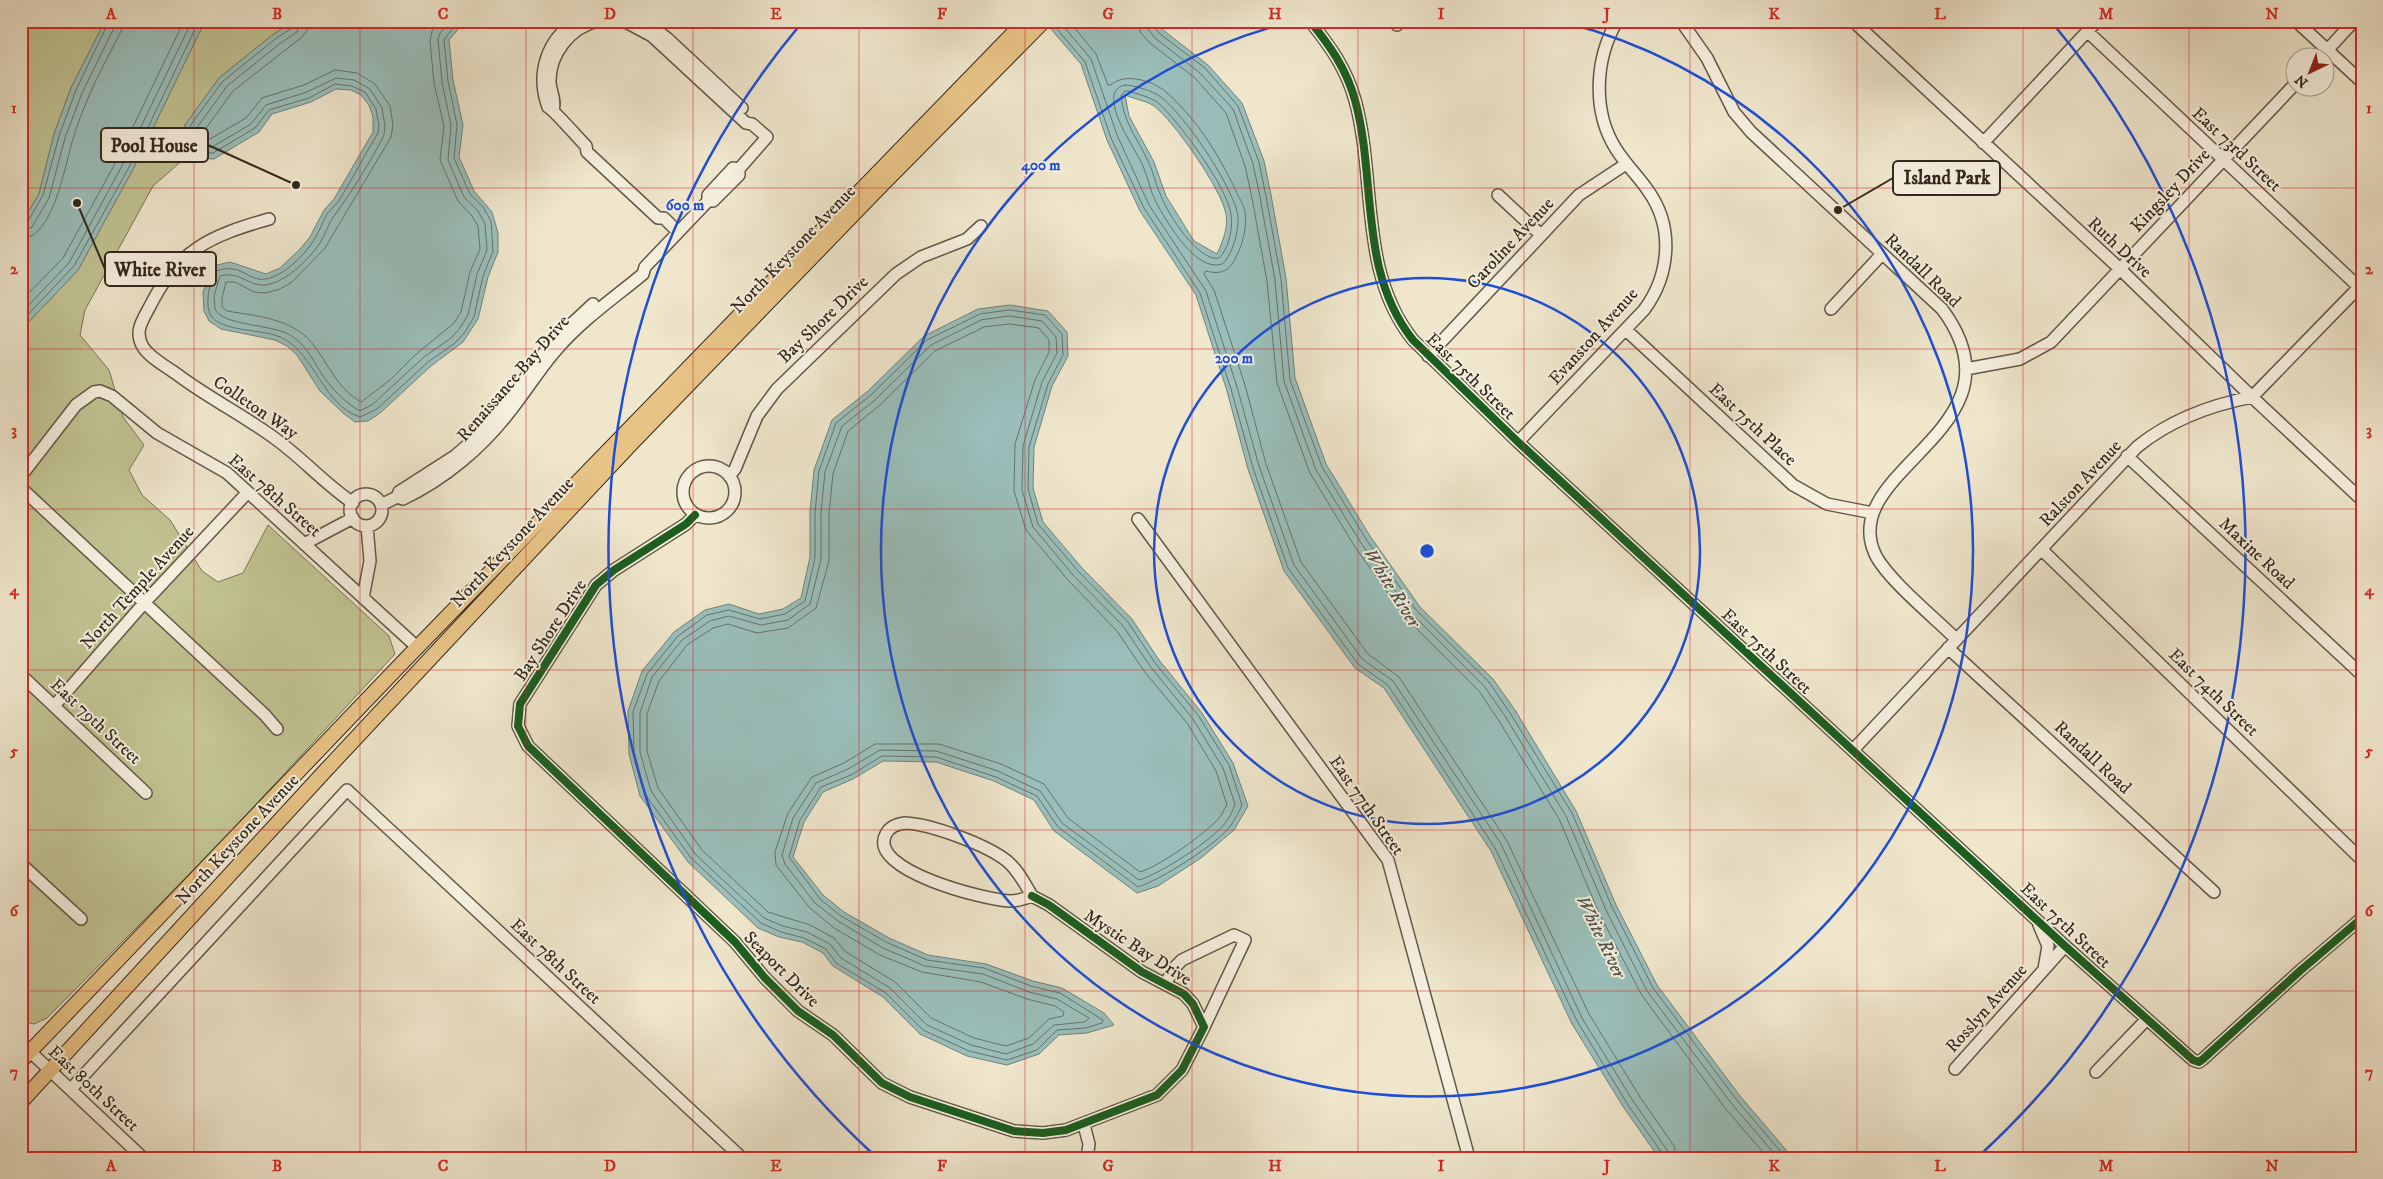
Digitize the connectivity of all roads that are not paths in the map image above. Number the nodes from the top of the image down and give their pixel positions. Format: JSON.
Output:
{"nodes":[{"id":1,"x":577,"y":21,"type":"edge"},
{"id":2,"x":598,"y":21,"type":"edge"},
{"id":3,"x":624,"y":21,"type":"edge"},
{"id":4,"x":645,"y":21,"type":"edge"},
{"id":5,"x":1025,"y":21,"type":"edge"},
{"id":6,"x":1044,"y":21,"type":"edge"},
{"id":7,"x":1310,"y":21,"type":"edge"},
{"id":8,"x":1616,"y":21,"type":"edge"},
{"id":9,"x":1681,"y":21,"type":"edge"},
{"id":10,"x":1853,"y":21,"type":"edge"},
{"id":11,"x":2296,"y":21,"type":"edge"},
{"id":12,"x":2354,"y":21,"type":"edge"},
{"id":13,"x":2092,"y":25,"type":"edge"},
{"id":14,"x":564,"y":36,"type":"junction"},
{"id":15,"x":2318,"y":48,"type":"edge"},
{"id":16,"x":2329,"y":48,"type":"edge"},
{"id":17,"x":2336,"y":63,"type":"edge"},
{"id":18,"x":2362,"y":82,"type":"edge"},
{"id":19,"x":2286,"y":93,"type":"edge"},
{"id":20,"x":943,"y":115,"type":"junction"},
{"id":21,"x":752,"y":124,"type":"junction"},
{"id":22,"x":1983,"y":143,"type":"junction"},
{"id":23,"x":2222,"y":160,"type":"junction"},
{"id":24,"x":1626,"y":164,"type":"junction"},
{"id":25,"x":1498,"y":195,"type":"dead end"},
{"id":26,"x":269,"y":219,"type":"dead end"},
{"id":27,"x":981,"y":226,"type":"dead end"},
{"id":28,"x":678,"y":232,"type":"junction"},
{"id":29,"x":1541,"y":235,"type":"junction"},
{"id":30,"x":1882,"y":254,"type":"junction"},
{"id":31,"x":2120,"y":269,"type":"junction"},
{"id":32,"x":2361,"y":287,"type":"edge"},
{"id":33,"x":1831,"y":309,"type":"dead end"},
{"id":34,"x":1626,"y":330,"type":"junction"},
{"id":35,"x":1428,"y":356,"type":"junction"},
{"id":36,"x":1966,"y":369,"type":"junction"},
{"id":37,"x":2252,"y":398,"type":"junction"},
{"id":38,"x":1518,"y":442,"type":"junction"},
{"id":39,"x":2127,"y":456,"type":"junction"},
{"id":40,"x":21,"y":476,"type":"edge"},
{"id":41,"x":729,"y":476,"type":"junction"},
{"id":42,"x":21,"y":488,"type":"edge"},
{"id":43,"x":248,"y":492,"type":"junction"},
{"id":44,"x":2362,"y":500,"type":"edge"},
{"id":45,"x":353,"y":503,"type":"junction"},
{"id":46,"x":381,"y":506,"type":"junction"},
{"id":47,"x":1873,"y":513,"type":"junction"},
{"id":48,"x":696,"y":515,"type":"junction"},
{"id":49,"x":352,"y":518,"type":"junction"},
{"id":50,"x":1138,"y":519,"type":"dead end"},
{"id":51,"x":367,"y":526,"type":"junction"},
{"id":52,"x":304,"y":544,"type":"junction"},
{"id":53,"x":2041,"y":549,"type":"junction"},
{"id":54,"x":364,"y":598,"type":"junction"},
{"id":55,"x":145,"y":602,"type":"junction"},
{"id":56,"x":1956,"y":639,"type":"junction"},
{"id":57,"x":418,"y":648,"type":"junction"},
{"id":58,"x":1948,"y":648,"type":"junction"},
{"id":59,"x":21,"y":675,"type":"edge"},
{"id":60,"x":2362,"y":675,"type":"edge"},
{"id":61,"x":54,"y":706,"type":"junction"},
{"id":62,"x":518,"y":722,"type":"joint"},
{"id":63,"x":276,"y":729,"type":"dead end"},
{"id":64,"x":1853,"y":750,"type":"junction"},
{"id":65,"x":146,"y":793,"type":"dead end"},
{"id":66,"x":2362,"y":860,"type":"edge"},
{"id":67,"x":21,"y":864,"type":"edge"},
{"id":68,"x":2214,"y":892,"type":"dead end"},
{"id":69,"x":1032,"y":896,"type":"junction"},
{"id":70,"x":2030,"y":914,"type":"junction"},
{"id":71,"x":2362,"y":918,"type":"edge"},
{"id":72,"x":81,"y":919,"type":"dead end"},
{"id":73,"x":2066,"y":946,"type":"junction"},
{"id":74,"x":2044,"y":970,"type":"junction"},
{"id":75,"x":1166,"y":983,"type":"junction"},
{"id":76,"x":2147,"y":1019,"type":"junction"},
{"id":77,"x":1204,"y":1027,"type":"junction"},
{"id":78,"x":24,"y":1052,"type":"edge"},
{"id":79,"x":1955,"y":1069,"type":"dead end"},
{"id":80,"x":50,"y":1070,"type":"junction"},
{"id":81,"x":2096,"y":1072,"type":"dead end"},
{"id":82,"x":71,"y":1089,"type":"junction"},
{"id":83,"x":21,"y":1102,"type":"edge"},
{"id":84,"x":1084,"y":1125,"type":"junction"},
{"id":85,"x":143,"y":1158,"type":"edge"},
{"id":86,"x":742,"y":1158,"type":"edge"},
{"id":87,"x":1087,"y":1158,"type":"edge"},
{"id":88,"x":1468,"y":1158,"type":"edge"}],
"edges":[{"from":1,"to":14,"type":"street"},
{"from":2,"to":14,"type":"street"},
{"from":3,"to":21,"type":"street"},
{"from":4,"to":21,"type":"street"},
{"from":5,"to":20,"type":"main road","name":"North Keystone Avenue"},
{"from":6,"to":20,"type":"main road","name":"North Keystone Avenue"},
{"from":7,"to":35,"type":"street","name":"East 75th Street"},
{"from":8,"to":24,"type":"street","name":"Evanston Avenue"},
{"from":9,"to":30,"type":"street","name":"Randall Road"},
{"from":10,"to":22,"type":"street","name":"Ruth Drive"},
{"from":11,"to":15,"type":"street"},
{"from":12,"to":16,"type":"street"},
{"from":13,"to":22,"type":"street"},
{"from":13,"to":23,"type":"street","name":"East 73rd Street"},
{"from":14,"to":28,"type":"street"},
{"from":17,"to":18,"type":"street"},
{"from":19,"to":23,"type":"street","name":"Kingsley Drive"},
{"from":20,"to":57,"type":"main road","name":"North Keystone Avenue"},
{"from":20,"to":80,"type":"main road","name":"North Keystone Avenue"},
{"from":21,"to":28,"type":"street","name":"Renaissance Bay Drive"},
{"from":22,"to":31,"type":"street","name":"Ruth Drive"},
{"from":23,"to":31,"type":"street","name":"Kingsley Drive"},
{"from":23,"to":32,"type":"street","name":"East 73rd Street"},
{"from":24,"to":29,"type":"street","name":"Caroline Avenue"},
{"from":24,"to":34,"type":"street","name":"Evanston Avenue"},
{"from":25,"to":29,"type":"street"},
{"from":26,"to":45,"type":"street","name":"Colleton Way"},
{"from":27,"to":41,"type":"street","name":"Bay Shore Drive"},
{"from":28,"to":46,"type":"street","name":"Renaissance Bay Drive"},
{"from":29,"to":35,"type":"street","name":"Caroline Avenue"},
{"from":30,"to":33,"type":"street"},
{"from":30,"to":36,"type":"street","name":"Randall Road"},
{"from":31,"to":36,"type":"street","name":"Kingsley Drive"},
{"from":31,"to":37,"type":"street","name":"Ruth Drive"},
{"from":32,"to":37,"type":"street"},
{"from":34,"to":38,"type":"street","name":"Evanston Avenue"},
{"from":34,"to":47,"type":"street","name":"East 75th Place"},
{"from":35,"to":38,"type":"street","name":"East 75th Street"},
{"from":36,"to":47,"type":"street","name":"Randall Road"},
{"from":37,"to":39,"type":"street","name":"Ralston Avenue"},
{"from":37,"to":44,"type":"street","name":"Ruth Drive"},
{"from":38,"to":64,"type":"street","name":"East 75th Street"},
{"from":39,"to":53,"type":"street","name":"Ralston Avenue"},
{"from":39,"to":60,"type":"street","name":"Maxine Road"},
{"from":40,"to":43,"type":"street","name":"East 78th Street"},
{"from":41,"to":48,"type":"street"},
{"from":41,"to":48,"type":"street"},
{"from":42,"to":55,"type":"street"},
{"from":43,"to":52,"type":"street","name":"East 78th Street"},
{"from":43,"to":55,"type":"street","name":"North Temple Avenue"},
{"from":45,"to":46,"type":"street"},
{"from":45,"to":49,"type":"street"},
{"from":46,"to":51,"type":"street"},
{"from":47,"to":56,"type":"street","name":"Randall Road"},
{"from":48,"to":62,"type":"street","name":"Bay Shore Drive"},
{"from":49,"to":51,"type":"street"},
{"from":49,"to":52,"type":"street"},
{"from":50,"to":88,"type":"street","name":"East 77th Street"},
{"from":51,"to":54,"type":"street"},
{"from":52,"to":54,"type":"street","name":"East 78th Street"},
{"from":53,"to":56,"type":"street","name":"Ralston Avenue"},
{"from":53,"to":66,"type":"street","name":"East 74th Street"},
{"from":54,"to":57,"type":"street","name":"East 78th Street"},
{"from":55,"to":61,"type":"street","name":"North Temple Avenue"},
{"from":55,"to":63,"type":"street"},
{"from":56,"to":58,"type":"street","name":"Ralston Avenue"},
{"from":57,"to":78,"type":"main road","name":"North Keystone Avenue"},
{"from":58,"to":64,"type":"street","name":"Ralston Avenue"},
{"from":58,"to":68,"type":"street","name":"Randall Road"},
{"from":59,"to":61,"type":"street","name":"East 79th Street"},
{"from":61,"to":65,"type":"street","name":"East 79th Street"},
{"from":62,"to":84,"type":"street","name":"Seaport Drive"},
{"from":64,"to":70,"type":"street","name":"East 75th Street"},
{"from":67,"to":72,"type":"street"},
{"from":69,"to":69,"type":"street"},
{"from":69,"to":75,"type":"street","name":"Mystic Bay Drive"},
{"from":70,"to":73,"type":"street","name":"East 75th Street"},
{"from":70,"to":74,"type":"street","name":"Rosslyn Avenue"},
{"from":71,"to":76,"type":"street","name":"East 75th Street"},
{"from":73,"to":74,"type":"street","name":"Rosslyn Avenue"},
{"from":73,"to":76,"type":"street","name":"East 75th Street"},
{"from":74,"to":79,"type":"street","name":"Rosslyn Avenue"},
{"from":75,"to":77,"type":"street","name":"Mystic Bay Drive"},
{"from":75,"to":77,"type":"street","name":"Mystic Bay Drive"},
{"from":76,"to":81,"type":"street"},
{"from":77,"to":84,"type":"street","name":"Mystic Bay Drive"},
{"from":78,"to":80,"type":"street","name":"East 80th Street"},
{"from":80,"to":82,"type":"street","name":"East 80th Street"},
{"from":80,"to":83,"type":"main road","name":"North Keystone Avenue"},
{"from":82,"to":85,"type":"street","name":"East 80th Street"},
{"from":82,"to":86,"type":"street","name":"East 78th Street"},
{"from":84,"to":87,"type":"street"}]}
